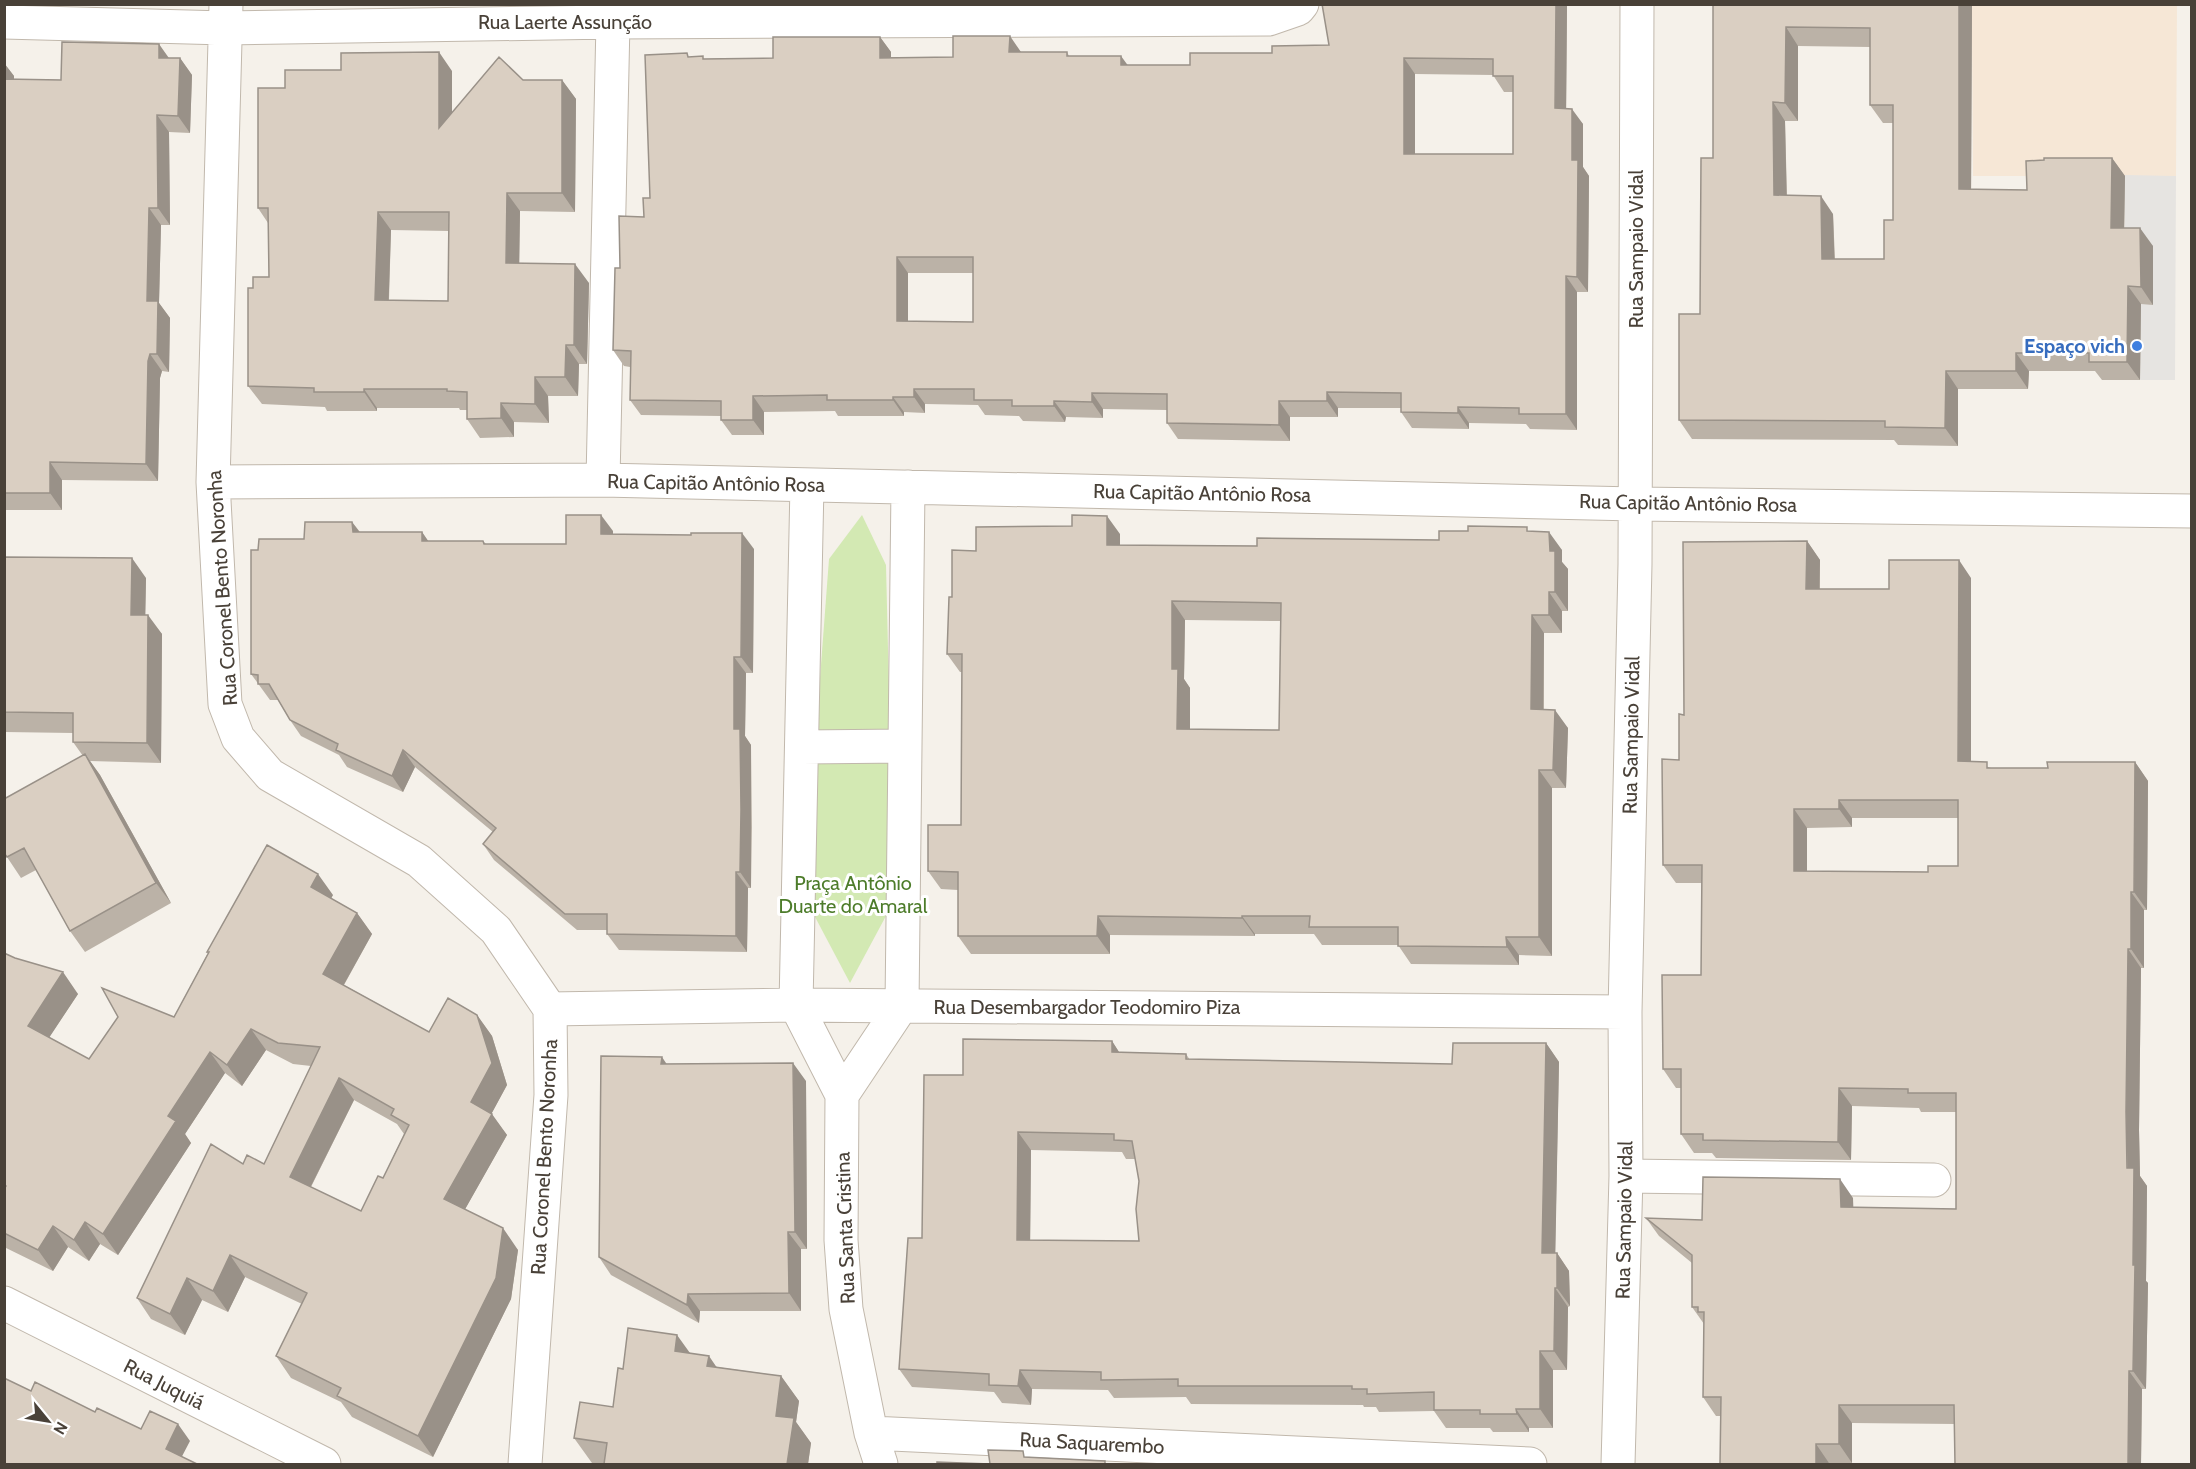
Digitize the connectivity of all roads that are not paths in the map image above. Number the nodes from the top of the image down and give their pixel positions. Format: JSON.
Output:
{"nodes":[{"id":1,"x":472,"y":4,"type":"edge"},
{"id":2,"x":1302,"y":4,"type":"edge"},
{"id":3,"x":1637,"y":4,"type":"edge"},
{"id":4,"x":225,"y":16,"type":"edge"},
{"id":5,"x":10,"y":19,"type":"edge"},
{"id":6,"x":613,"y":22,"type":"junction"},
{"id":7,"x":432,"y":23,"type":"junction"},
{"id":8,"x":603,"y":480,"type":"junction"},
{"id":9,"x":213,"y":482,"type":"junction"},
{"id":10,"x":807,"y":485,"type":"junction"},
{"id":11,"x":909,"y":487,"type":"junction"},
{"id":12,"x":1635,"y":504,"type":"junction"},
{"id":13,"x":2192,"y":512,"type":"edge"},
{"id":14,"x":905,"y":746,"type":"junction"},
{"id":15,"x":802,"y":747,"type":"junction"},
{"id":16,"x":796,"y":1005,"type":"junction"},
{"id":17,"x":902,"y":1005,"type":"junction"},
{"id":18,"x":550,"y":1009,"type":"junction"},
{"id":19,"x":1624,"y":1012,"type":"junction"},
{"id":20,"x":842,"y":1095,"type":"junction"},
{"id":21,"x":1626,"y":1176,"type":"junction"},
{"id":22,"x":1934,"y":1180,"type":"dead end"},
{"id":23,"x":4,"y":1303,"type":"edge"},
{"id":24,"x":871,"y":1433,"type":"junction"},
{"id":25,"x":324,"y":1464,"type":"edge"},
{"id":26,"x":525,"y":1464,"type":"edge"},
{"id":27,"x":881,"y":1464,"type":"edge"},
{"id":28,"x":1530,"y":1464,"type":"edge"},
{"id":29,"x":1618,"y":1464,"type":"edge"}],
"edges":[{"from":1,"to":7,"type":"street"},
{"from":2,"to":6,"type":"street","name":"Rua Laerte Assunção"},
{"from":3,"to":12,"type":"street","name":"Rua Sampaio Vidal"},
{"from":4,"to":5,"type":"street","name":"Rua Laerte Assunção"},
{"from":4,"to":7,"type":"street","name":"Rua Laerte Assunção"},
{"from":4,"to":9,"type":"street","name":"Rua Coronel Bento Noronha"},
{"from":6,"to":7,"type":"street","name":"Rua Laerte Assunção"},
{"from":6,"to":8,"type":"street"},
{"from":8,"to":9,"type":"street","name":"Rua Capitão Antônio Rosa"},
{"from":8,"to":10,"type":"street","name":"Rua Capitão Antônio Rosa"},
{"from":9,"to":18,"type":"street","name":"Rua Coronel Bento Noronha"},
{"from":10,"to":11,"type":"street","name":"Rua Capitão Antônio Rosa"},
{"from":10,"to":15,"type":"street"},
{"from":11,"to":12,"type":"street","name":"Rua Capitão Antônio Rosa"},
{"from":11,"to":14,"type":"street"},
{"from":12,"to":13,"type":"street","name":"Rua Capitão Antônio Rosa"},
{"from":12,"to":19,"type":"street","name":"Rua Sampaio Vidal"},
{"from":14,"to":15,"type":"street"},
{"from":14,"to":17,"type":"street"},
{"from":15,"to":16,"type":"street"},
{"from":16,"to":17,"type":"street","name":"Rua Desembargador Teodomiro Piza"},
{"from":16,"to":18,"type":"street","name":"Rua Desembargador Teodomiro Piza"},
{"from":16,"to":20,"type":"street","name":"Rua Santa Cristina"},
{"from":17,"to":19,"type":"street","name":"Rua Desembargador Teodomiro Piza"},
{"from":17,"to":20,"type":"street"},
{"from":18,"to":26,"type":"street","name":"Rua Coronel Bento Noronha"},
{"from":19,"to":21,"type":"street","name":"Rua Sampaio Vidal"},
{"from":20,"to":24,"type":"street","name":"Rua Santa Cristina"},
{"from":21,"to":22,"type":"street"},
{"from":21,"to":29,"type":"street","name":"Rua Sampaio Vidal"},
{"from":23,"to":25,"type":"street","name":"Rua Juquiá"},
{"from":24,"to":27,"type":"street","name":"Rua Santa Cristina"},
{"from":24,"to":28,"type":"street","name":"Rua Saquarembo"}]}
